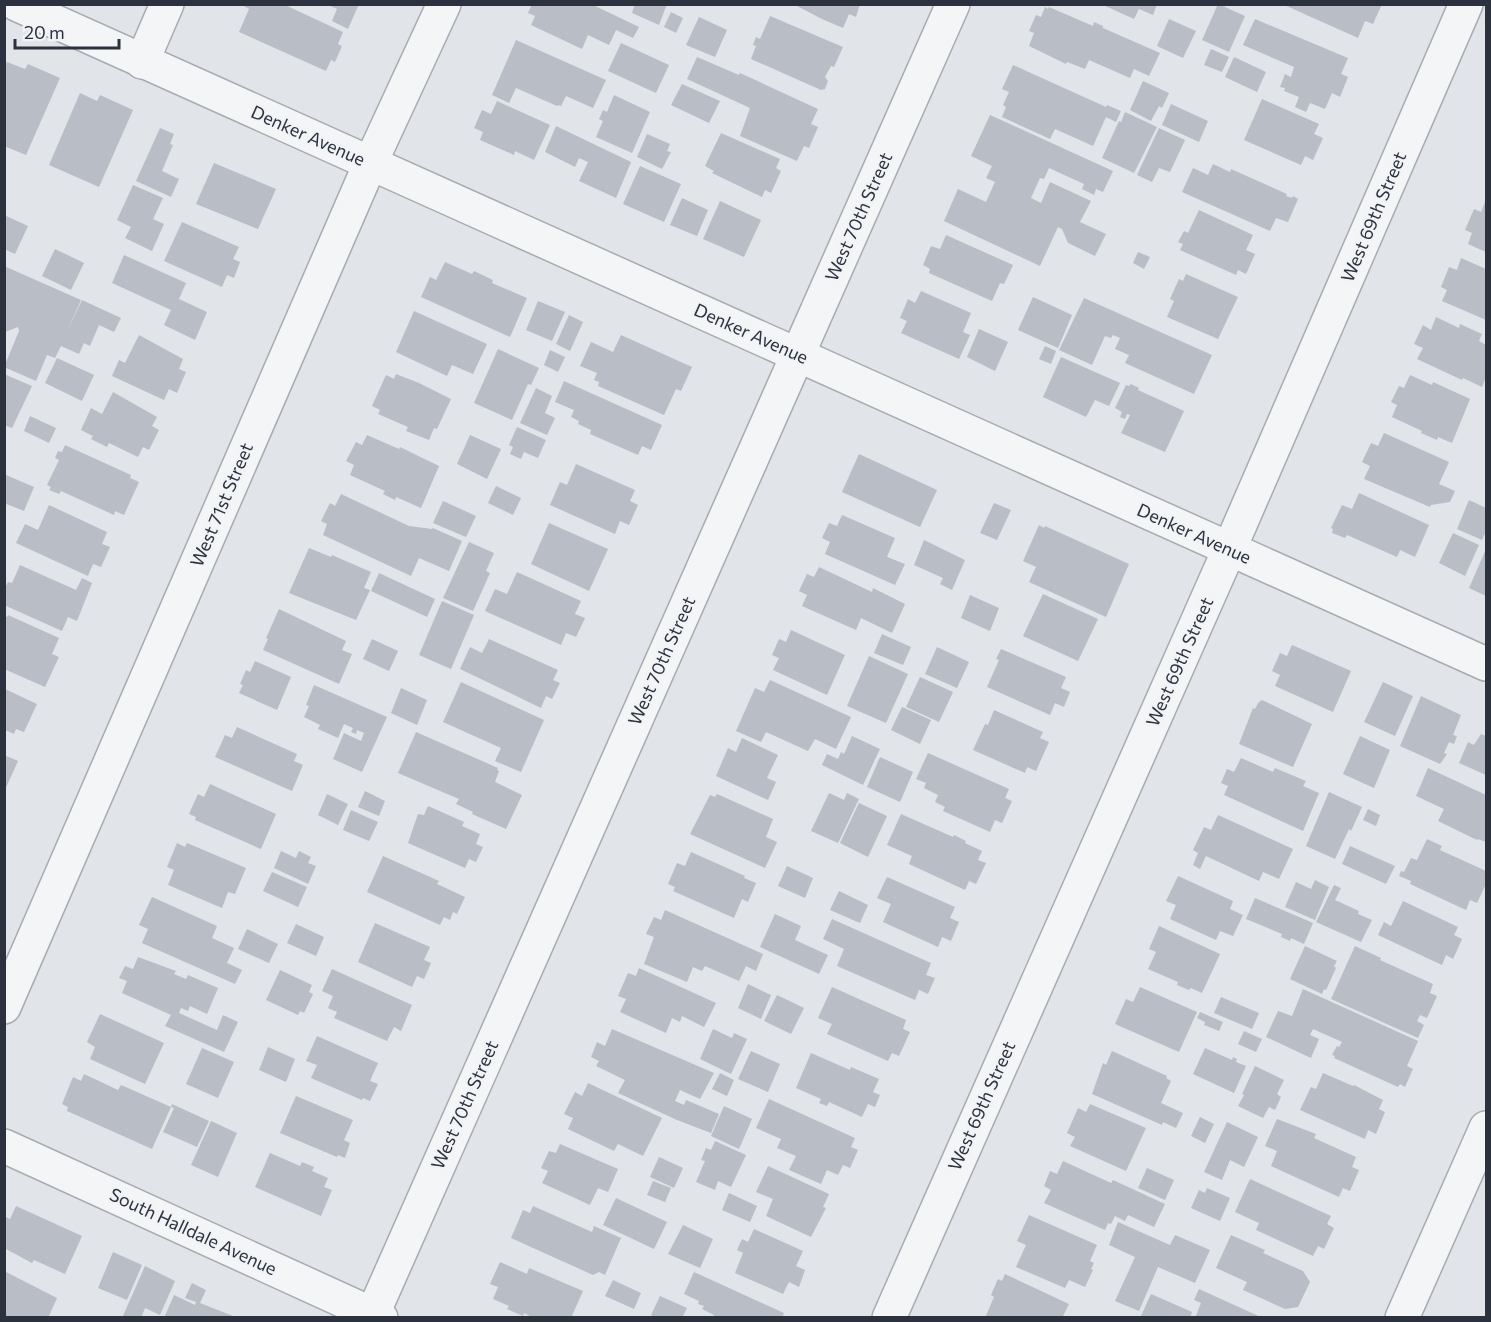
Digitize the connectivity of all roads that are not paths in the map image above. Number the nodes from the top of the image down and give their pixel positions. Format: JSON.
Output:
{"nodes":[{"id":1,"x":16,"y":4,"type":"edge"},
{"id":2,"x":167,"y":4,"type":"edge"},
{"id":3,"x":444,"y":4,"type":"edge"},
{"id":4,"x":953,"y":4,"type":"edge"},
{"id":5,"x":1466,"y":4,"type":"edge"},
{"id":6,"x":142,"y":62,"type":"junction"},
{"id":7,"x":370,"y":164,"type":"junction"},
{"id":8,"x":797,"y":354,"type":"junction"},
{"id":9,"x":1229,"y":550,"type":"junction"},
{"id":10,"x":1486,"y":664,"type":"edge"},
{"id":11,"x":4,"y":1007,"type":"edge"},
{"id":12,"x":1486,"y":1128,"type":"edge"},
{"id":13,"x":4,"y":1146,"type":"edge"},
{"id":14,"x":375,"y":1316,"type":"edge"},
{"id":15,"x":889,"y":1317,"type":"edge"},
{"id":16,"x":1402,"y":1317,"type":"edge"}],
"edges":[{"from":1,"to":6,"type":"street","name":"Denker Avenue"},
{"from":2,"to":6,"type":"street"},
{"from":3,"to":7,"type":"street","name":"West 71st Street"},
{"from":4,"to":8,"type":"street","name":"West 70th Street"},
{"from":5,"to":9,"type":"street","name":"West 69th Street"},
{"from":6,"to":7,"type":"street","name":"Denker Avenue"},
{"from":7,"to":8,"type":"street","name":"Denker Avenue"},
{"from":7,"to":11,"type":"street","name":"West 71st Street"},
{"from":8,"to":9,"type":"street","name":"Denker Avenue"},
{"from":8,"to":14,"type":"street","name":"West 70th Street"},
{"from":9,"to":10,"type":"street","name":"Denker Avenue"},
{"from":9,"to":15,"type":"street","name":"West 69th Street"},
{"from":12,"to":16,"type":"street"},
{"from":13,"to":14,"type":"street","name":"South Halldale Avenue"}]}
